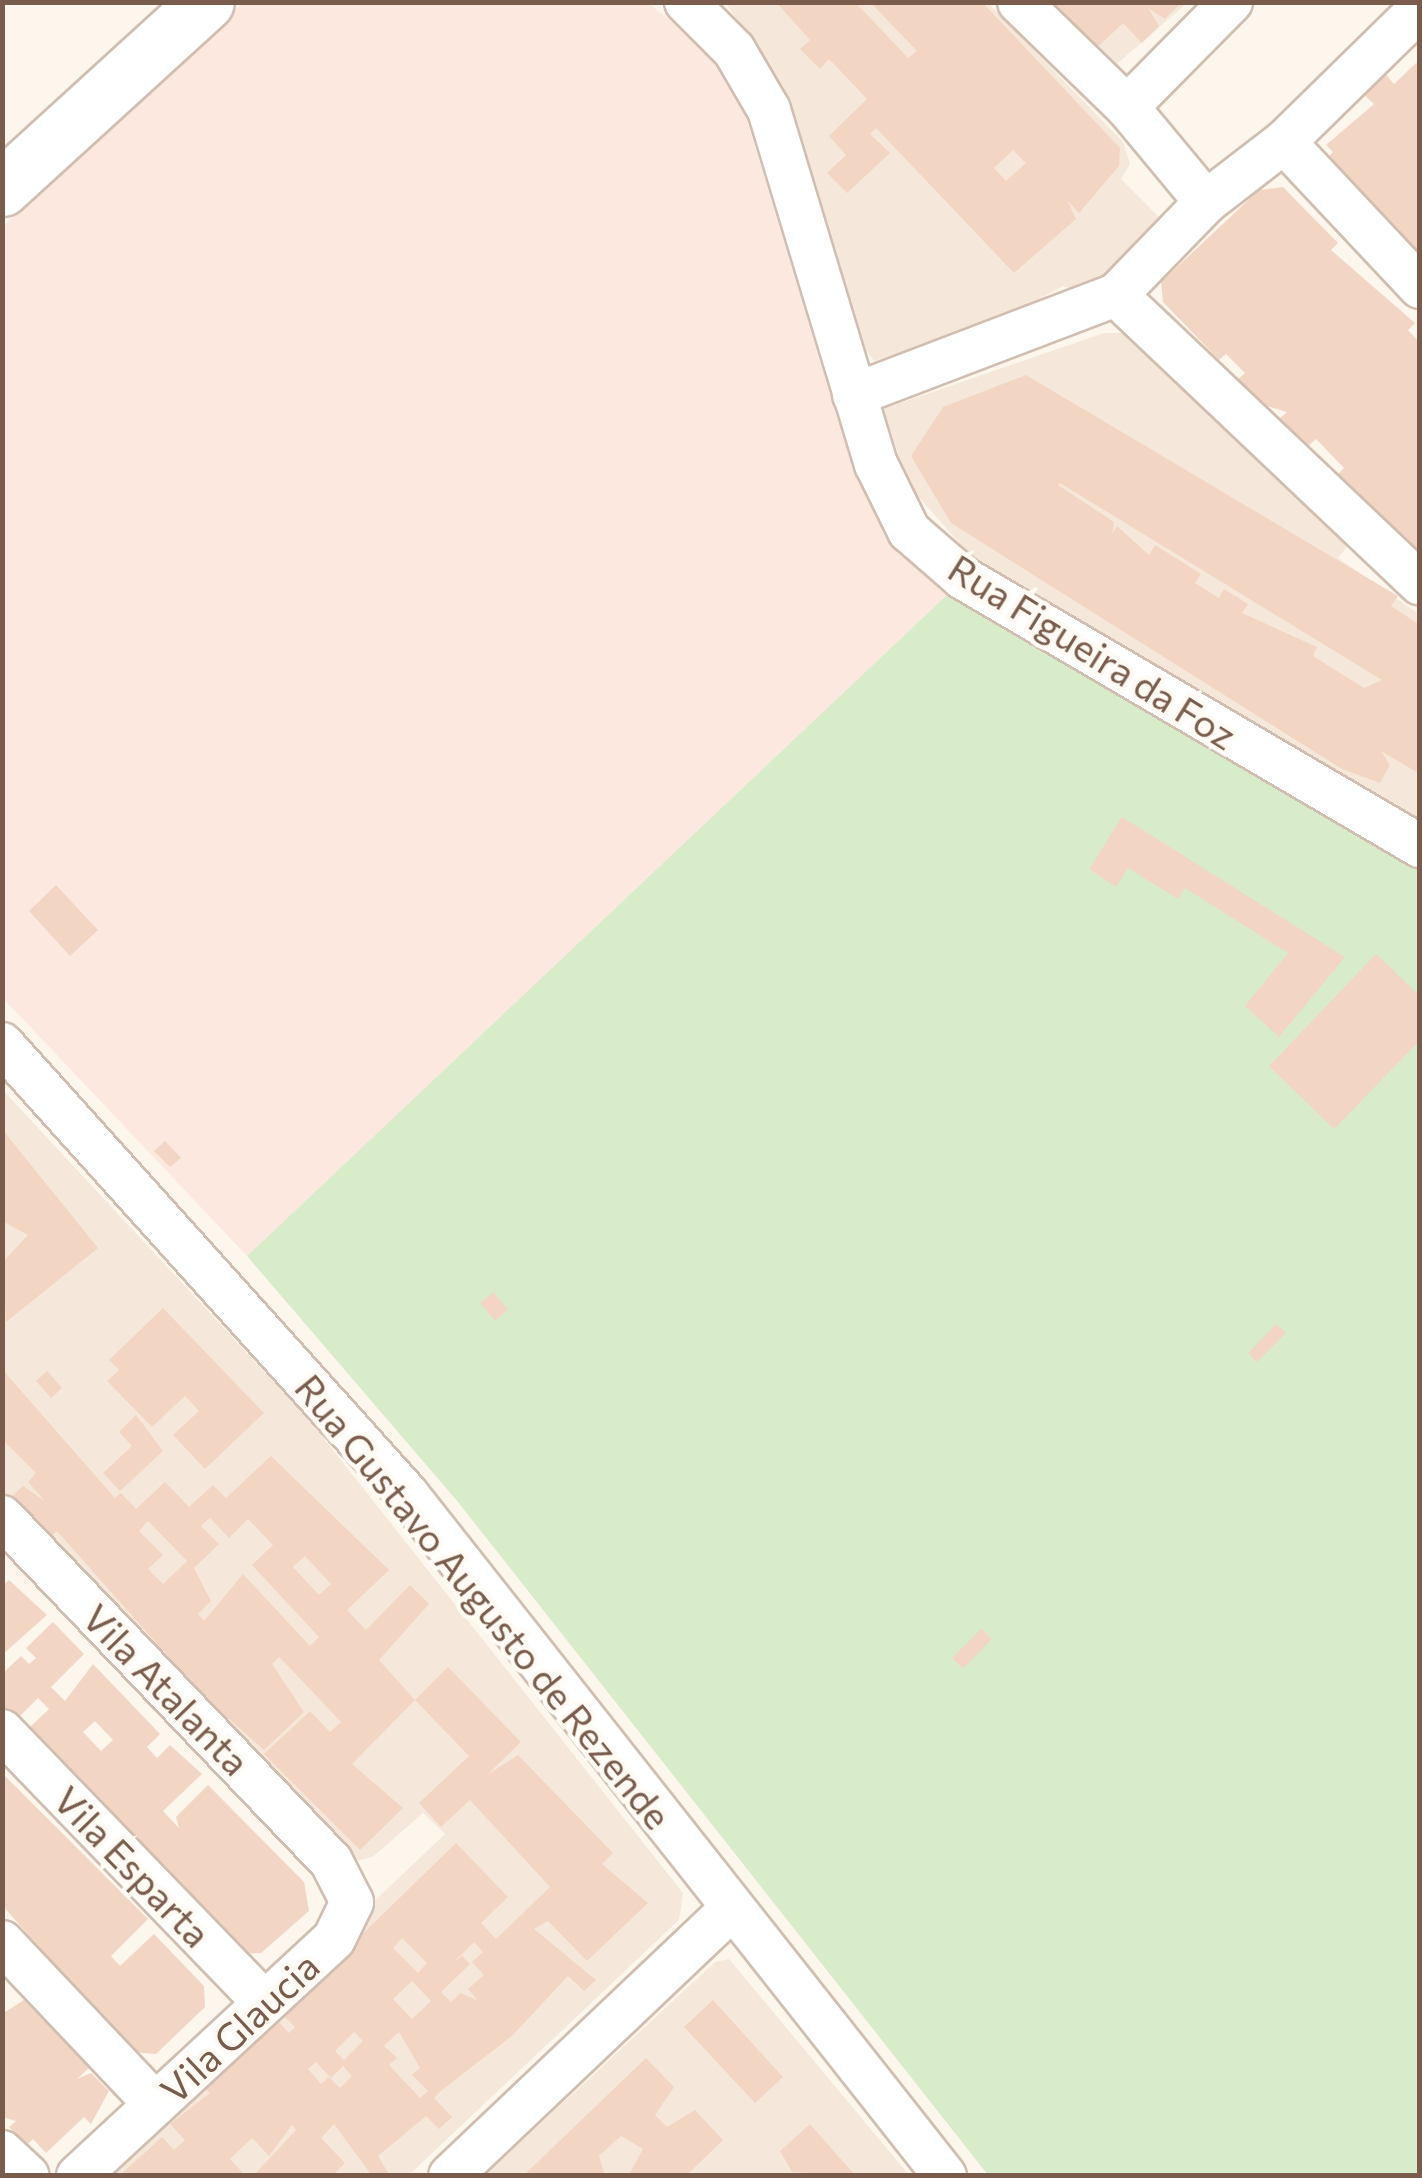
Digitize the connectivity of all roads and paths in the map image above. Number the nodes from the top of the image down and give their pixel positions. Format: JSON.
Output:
{"nodes":[{"id":1,"x":206,"y":2,"type":"edge"},
{"id":2,"x":686,"y":2,"type":"edge"},
{"id":3,"x":1019,"y":2,"type":"edge"},
{"id":4,"x":1231,"y":2,"type":"edge"},
{"id":5,"x":1420,"y":9,"type":"edge"},
{"id":6,"x":1127,"y":107,"type":"junction"},
{"id":7,"x":1284,"y":142,"type":"junction"},
{"id":8,"x":2,"y":188,"type":"edge"},
{"id":9,"x":1206,"y":202,"type":"junction"},
{"id":10,"x":1420,"y":287,"type":"edge"},
{"id":11,"x":1116,"y":295,"type":"junction"},
{"id":12,"x":854,"y":395,"type":"junction"},
{"id":13,"x":1420,"y":584,"type":"edge"},
{"id":14,"x":1420,"y":846,"type":"edge"},
{"id":15,"x":2,"y":1044,"type":"edge"},
{"id":16,"x":5,"y":1524,"type":"edge"},
{"id":17,"x":2,"y":1731,"type":"edge"},
{"id":18,"x":331,"y":1861,"type":"joint"},
{"id":19,"x":732,"y":1908,"type":"junction"},
{"id":20,"x":2,"y":1942,"type":"edge"},
{"id":21,"x":264,"y":2002,"type":"junction"},
{"id":22,"x":155,"y":2104,"type":"junction"},
{"id":23,"x":78,"y":2176,"type":"edge"},
{"id":24,"x":450,"y":2176,"type":"edge"},
{"id":25,"x":944,"y":2176,"type":"edge"}],
"edges":[{"from":1,"to":8,"type":"main road"},
{"from":2,"to":12,"type":"street","name":"Rua Figueira da Foz"},
{"from":3,"to":6,"type":"street"},
{"from":4,"to":6,"type":"street"},
{"from":5,"to":7,"type":"street"},
{"from":6,"to":9,"type":"street"},
{"from":7,"to":9,"type":"street"},
{"from":7,"to":10,"type":"street"},
{"from":9,"to":11,"type":"street"},
{"from":11,"to":12,"type":"street"},
{"from":11,"to":13,"type":"street"},
{"from":12,"to":14,"type":"street","name":"Rua Figueira da Foz"},
{"from":15,"to":19,"type":"street","name":"Rua Gustavo Augusto de Rezende"},
{"from":16,"to":18,"type":"street","name":"Vila Atalanta"},
{"from":17,"to":21,"type":"street","name":"Vila Esparta"},
{"from":18,"to":21,"type":"street","name":"Vila Glaucia"},
{"from":19,"to":24,"type":"street"},
{"from":19,"to":25,"type":"street","name":"Rua Gustavo Augusto de Rezende"},
{"from":20,"to":22,"type":"street"},
{"from":21,"to":22,"type":"street","name":"Vila Glaucia"},
{"from":22,"to":23,"type":"street","name":"Vila Glaucia"}]}
